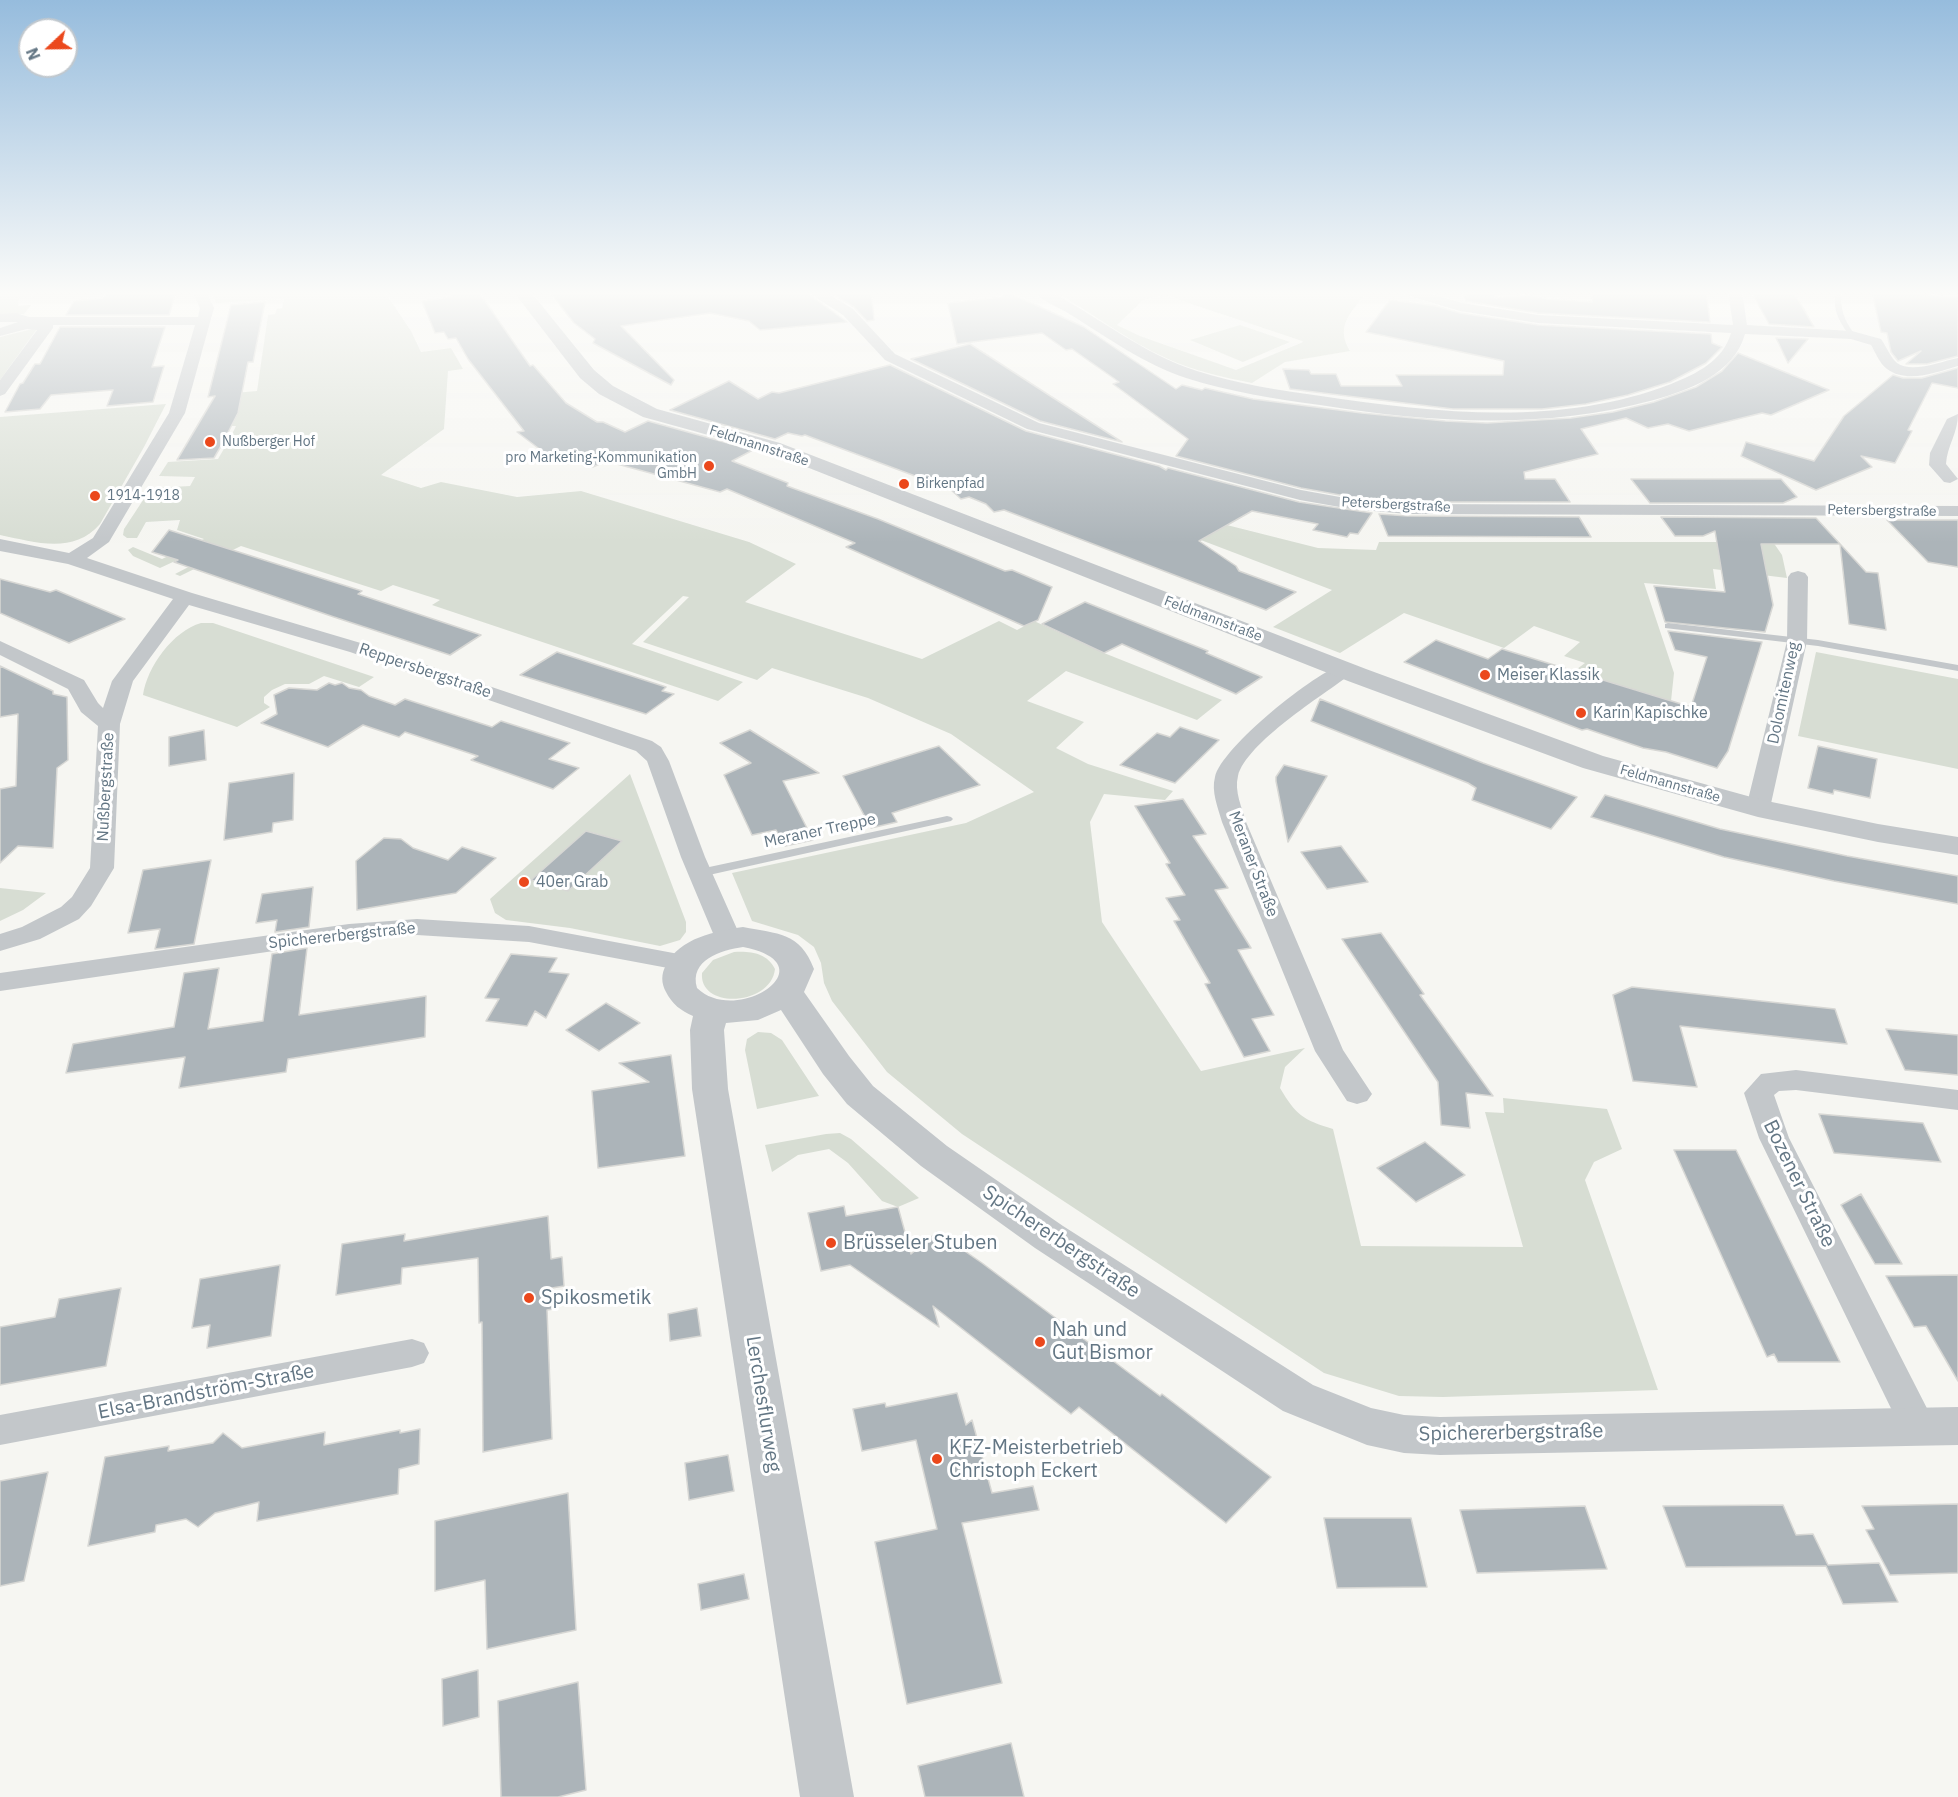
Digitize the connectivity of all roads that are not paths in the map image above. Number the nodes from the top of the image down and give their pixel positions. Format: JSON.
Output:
{"nodes":[{"id":1,"x":12,"y":375,"type":"edge"},
{"id":2,"x":188,"y":375,"type":"edge"},
{"id":3,"x":589,"y":375,"type":"edge"},
{"id":4,"x":927,"y":375,"type":"edge"},
{"id":5,"x":1193,"y":375,"type":"edge"},
{"id":6,"x":1702,"y":375,"type":"edge"},
{"id":7,"x":0,"y":391,"type":"edge"},
{"id":8,"x":1958,"y":419,"type":"edge"},
{"id":9,"x":1954,"y":476,"type":"edge"},
{"id":10,"x":1958,"y":502,"type":"edge"},
{"id":11,"x":1958,"y":512,"type":"edge"},
{"id":12,"x":0,"y":545,"type":"edge"},
{"id":13,"x":72,"y":559,"type":"junction"},
{"id":14,"x":1798,"y":577,"type":"dead end"},
{"id":15,"x":185,"y":597,"type":"junction"},
{"id":16,"x":1668,"y":626,"type":"dead end"},
{"id":17,"x":1797,"y":641,"type":"junction"},
{"id":18,"x":0,"y":647,"type":"edge"},
{"id":19,"x":1958,"y":668,"type":"edge"},
{"id":20,"x":1344,"y":670,"type":"junction"},
{"id":21,"x":109,"y":724,"type":"junction"},
{"id":22,"x":1758,"y":808,"type":"junction"},
{"id":23,"x":947,"y":819,"type":"dead end"},
{"id":24,"x":1958,"y":846,"type":"edge"},
{"id":25,"x":700,"y":873,"type":"junction"},
{"id":26,"x":728,"y":938,"type":"junction"},
{"id":27,"x":0,"y":943,"type":"edge"},
{"id":28,"x":684,"y":963,"type":"junction"},
{"id":29,"x":0,"y":982,"type":"edge"},
{"id":30,"x":787,"y":993,"type":"junction"},
{"id":31,"x":712,"y":1010,"type":"junction"},
{"id":32,"x":1357,"y":1094,"type":"dead end"},
{"id":33,"x":1958,"y":1100,"type":"edge"},
{"id":34,"x":412,"y":1353,"type":"dead end"},
{"id":35,"x":1938,"y":1426,"type":"edge"},
{"id":36,"x":0,"y":1430,"type":"edge"},
{"id":37,"x":827,"y":1797,"type":"edge"}],
"edges":[{"from":1,"to":7,"type":"street"},
{"from":2,"to":13,"type":"street"},
{"from":3,"to":20,"type":"street","name":"Feldmannstraße"},
{"from":4,"to":11,"type":"street","name":"Petersbergstraße"},
{"from":5,"to":6,"type":"street"},
{"from":8,"to":9,"type":"street"},
{"from":9,"to":10,"type":"street"},
{"from":12,"to":13,"type":"street","name":"Reppersbergstraße"},
{"from":13,"to":15,"type":"street","name":"Reppersbergstraße"},
{"from":14,"to":17,"type":"street","name":"Dolomitenweg"},
{"from":15,"to":21,"type":"street","name":"Nußbergstraße"},
{"from":15,"to":25,"type":"street","name":"Reppersbergstraße"},
{"from":16,"to":17,"type":"lane"},
{"from":17,"to":19,"type":"lane"},
{"from":17,"to":22,"type":"street","name":"Dolomitenweg"},
{"from":18,"to":21,"type":"street"},
{"from":20,"to":22,"type":"street","name":"Feldmannstraße"},
{"from":20,"to":32,"type":"street","name":"Meraner Straße"},
{"from":21,"to":27,"type":"street","name":"Nußbergstraße"},
{"from":22,"to":24,"type":"street","name":"Feldmannstraße"},
{"from":23,"to":25,"type":"lane","name":"Meraner Treppe"},
{"from":25,"to":26,"type":"street","name":"Reppersbergstraße"},
{"from":26,"to":28,"type":"street"},
{"from":26,"to":30,"type":"street"},
{"from":28,"to":29,"type":"street","name":"Spichererbergstraße"},
{"from":28,"to":31,"type":"street"},
{"from":30,"to":31,"type":"street"},
{"from":30,"to":35,"type":"street","name":"Spichererbergstraße"},
{"from":31,"to":37,"type":"street","name":"Lerchesflurweg"},
{"from":33,"to":35,"type":"street","name":"Bozener Straße"},
{"from":34,"to":36,"type":"street","name":"Elsa-Brandström-Straße"}]}
